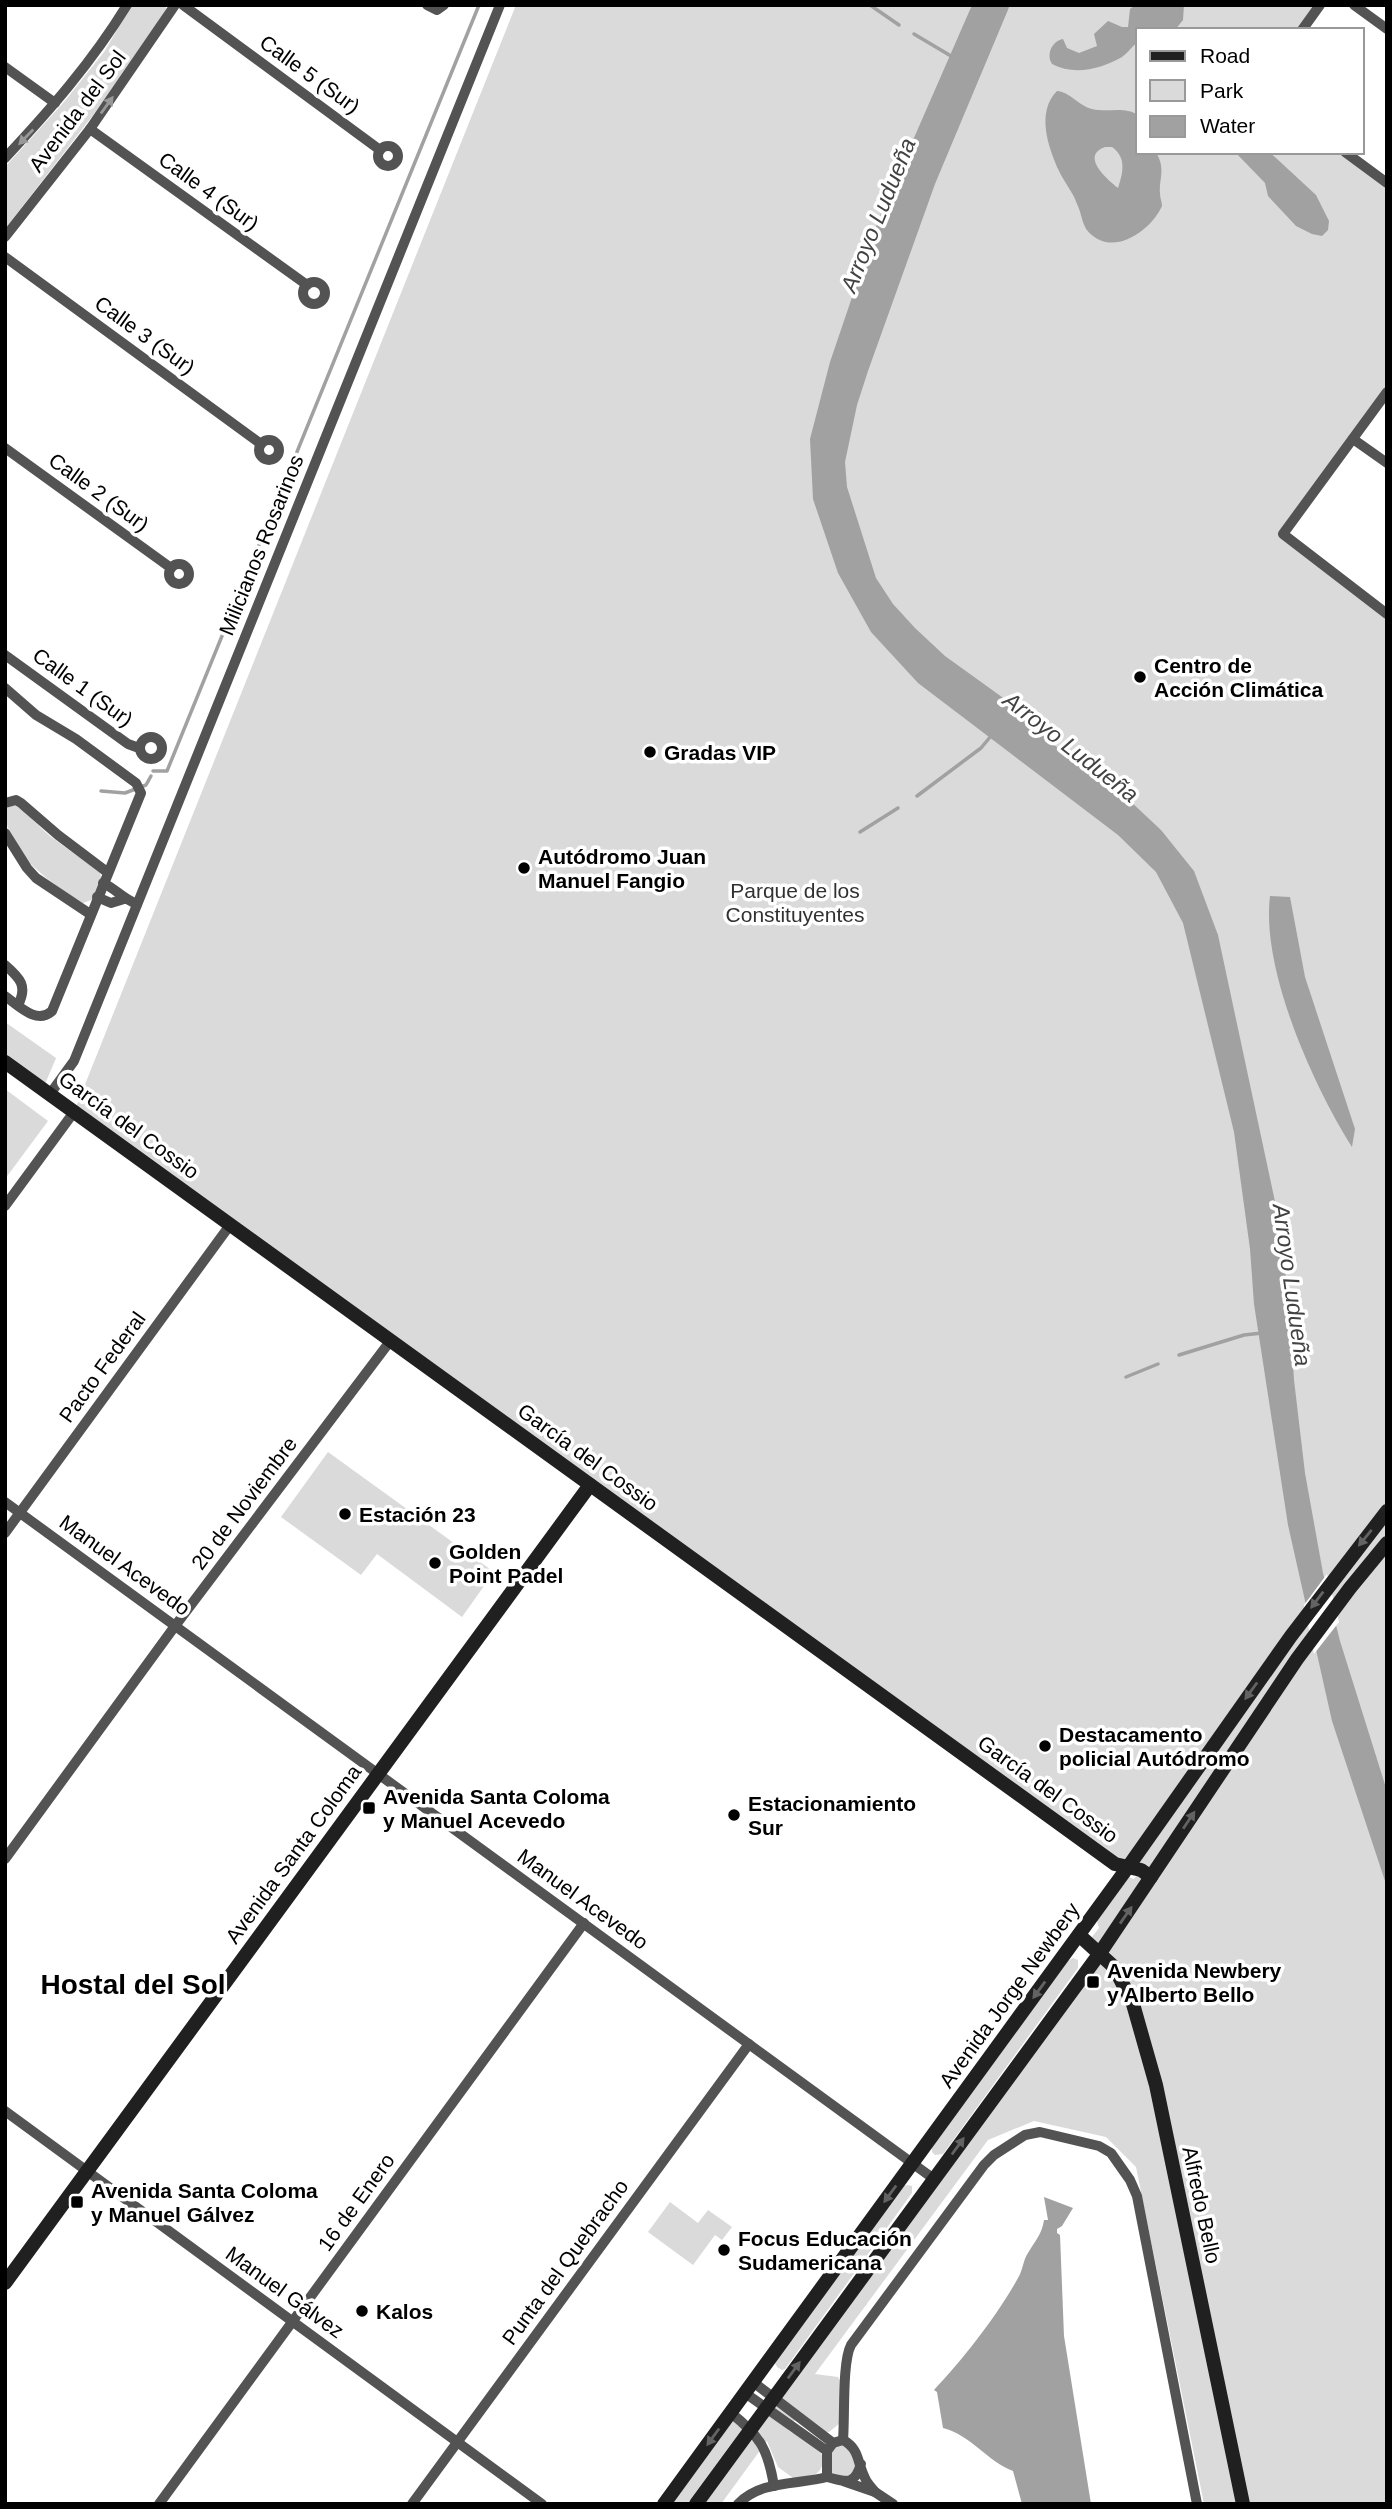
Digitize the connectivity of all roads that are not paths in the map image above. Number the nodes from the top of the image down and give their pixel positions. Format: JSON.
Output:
{"nodes":[{"id":1,"x":127,"y":5,"type":"edge"},
{"id":2,"x":175,"y":5,"type":"edge"},
{"id":3,"x":183,"y":5,"type":"edge"},
{"id":4,"x":427,"y":5,"type":"edge"},
{"id":5,"x":444,"y":5,"type":"edge"},
{"id":6,"x":500,"y":5,"type":"edge"},
{"id":7,"x":1320,"y":5,"type":"edge"},
{"id":8,"x":1354,"y":5,"type":"edge"},
{"id":9,"x":1303,"y":28,"type":"edge"},
{"id":10,"x":1387,"y":29,"type":"edge"},
{"id":11,"x":5,"y":67,"type":"edge"},
{"id":12,"x":55,"y":103,"type":"junction"},
{"id":13,"x":90,"y":129,"type":"junction"},
{"id":14,"x":380,"y":150,"type":"dead end"},
{"id":15,"x":1348,"y":154,"type":"edge"},
{"id":16,"x":5,"y":158,"type":"edge"},
{"id":17,"x":1387,"y":183,"type":"edge"},
{"id":18,"x":5,"y":237,"type":"edge"},
{"id":19,"x":5,"y":257,"type":"edge"},
{"id":20,"x":307,"y":285,"type":"dead end"},
{"id":21,"x":1387,"y":392,"type":"edge"},
{"id":22,"x":1353,"y":439,"type":"junction"},
{"id":23,"x":261,"y":444,"type":"dead end"},
{"id":24,"x":5,"y":448,"type":"edge"},
{"id":25,"x":1387,"y":463,"type":"edge"},
{"id":26,"x":171,"y":568,"type":"dead end"},
{"id":27,"x":1387,"y":614,"type":"edge"},
{"id":28,"x":5,"y":655,"type":"edge"},
{"id":29,"x":5,"y":688,"type":"edge"},
{"id":30,"x":139,"y":748,"type":"dead end"},
{"id":31,"x":5,"y":803,"type":"edge"},
{"id":32,"x":5,"y":833,"type":"edge"},
{"id":33,"x":107,"y":872,"type":"junction"},
{"id":34,"x":103,"y":883,"type":"junction"},
{"id":35,"x":97,"y":897,"type":"junction"},
{"id":36,"x":124,"y":899,"type":"junction"},
{"id":37,"x":137,"y":904,"type":"junction"},
{"id":38,"x":90,"y":914,"type":"junction"},
{"id":39,"x":5,"y":965,"type":"edge"},
{"id":40,"x":5,"y":996,"type":"edge"},
{"id":41,"x":18,"y":1005,"type":"junction"},
{"id":42,"x":5,"y":1062,"type":"edge"},
{"id":43,"x":50,"y":1094,"type":"junction"},
{"id":44,"x":74,"y":1112,"type":"junction"},
{"id":45,"x":5,"y":1206,"type":"edge"},
{"id":46,"x":230,"y":1225,"type":"junction"},
{"id":47,"x":391,"y":1340,"type":"junction"},
{"id":48,"x":590,"y":1485,"type":"junction"},
{"id":49,"x":5,"y":1502,"type":"edge"},
{"id":50,"x":1387,"y":1511,"type":"edge"},
{"id":51,"x":20,"y":1513,"type":"junction"},
{"id":52,"x":5,"y":1533,"type":"edge"},
{"id":53,"x":1387,"y":1543,"type":"edge"},
{"id":54,"x":175,"y":1626,"type":"junction"},
{"id":55,"x":378,"y":1774,"type":"junction"},
{"id":56,"x":5,"y":1859,"type":"edge"},
{"id":57,"x":1128,"y":1867,"type":"junction"},
{"id":58,"x":1151,"y":1877,"type":"junction"},
{"id":59,"x":584,"y":1923,"type":"junction"},
{"id":60,"x":1079,"y":1935,"type":"junction"},
{"id":61,"x":1100,"y":1953,"type":"junction"},
{"id":62,"x":749,"y":2044,"type":"junction"},
{"id":63,"x":5,"y":2111,"type":"edge"},
{"id":64,"x":913,"y":2163,"type":"junction"},
{"id":65,"x":87,"y":2171,"type":"junction"},
{"id":66,"x":934,"y":2179,"type":"junction"},
{"id":67,"x":5,"y":2283,"type":"edge"},
{"id":68,"x":292,"y":2322,"type":"junction"},
{"id":69,"x":749,"y":2387,"type":"junction"},
{"id":70,"x":770,"y":2403,"type":"junction"},
{"id":71,"x":731,"y":2413,"type":"junction"},
{"id":72,"x":751,"y":2429,"type":"junction"},
{"id":73,"x":457,"y":2443,"type":"junction"},
{"id":74,"x":834,"y":2445,"type":"junction"},
{"id":75,"x":861,"y":2464,"type":"junction"},
{"id":76,"x":828,"y":2477,"type":"junction"},
{"id":77,"x":843,"y":2481,"type":"junction"},
{"id":78,"x":774,"y":2486,"type":"junction"},
{"id":79,"x":875,"y":2492,"type":"junction"},
{"id":80,"x":159,"y":2504,"type":"edge"},
{"id":81,"x":412,"y":2504,"type":"edge"},
{"id":82,"x":542,"y":2504,"type":"edge"},
{"id":83,"x":664,"y":2504,"type":"edge"},
{"id":84,"x":696,"y":2504,"type":"edge"},
{"id":85,"x":738,"y":2504,"type":"edge"},
{"id":86,"x":893,"y":2504,"type":"edge"},
{"id":87,"x":1197,"y":2504,"type":"edge"},
{"id":88,"x":1242,"y":2504,"type":"edge"}],
"edges":[{"from":1,"to":12,"type":"street","name":"Avenida del Sol"},
{"from":13,"to":2,"type":"street","name":"Avenida del Sol","one_way":true},
{"from":3,"to":14,"type":"street","name":"Calle 5 (Sur)"},
{"from":4,"to":5,"type":"street"},
{"from":6,"to":37,"type":"street","name":"Milicianos Rosarinos"},
{"from":7,"to":9,"type":"street"},
{"from":8,"to":10,"type":"street"},
{"from":11,"to":12,"type":"street"},
{"from":12,"to":16,"type":"street","name":"Avenida del Sol","one_way":true},
{"from":13,"to":18,"type":"street","name":"Avenida del Sol"},
{"from":13,"to":20,"type":"street","name":"Calle 4 (Sur)"},
{"from":15,"to":17,"type":"street"},
{"from":19,"to":23,"type":"street","name":"Calle 3 (Sur)"},
{"from":21,"to":22,"type":"street"},
{"from":22,"to":25,"type":"street"},
{"from":22,"to":27,"type":"street"},
{"from":24,"to":26,"type":"street","name":"Calle 2 (Sur)"},
{"from":28,"to":30,"type":"street","name":"Calle 1 (Sur)"},
{"from":29,"to":33,"type":"street"},
{"from":31,"to":33,"type":"street"},
{"from":32,"to":38,"type":"street"},
{"from":33,"to":34,"type":"street"},
{"from":34,"to":35,"type":"street"},
{"from":34,"to":36,"type":"street"},
{"from":35,"to":36,"type":"street"},
{"from":35,"to":38,"type":"street"},
{"from":36,"to":37,"type":"street"},
{"from":37,"to":43,"type":"street","name":"Milicianos Rosarinos"},
{"from":38,"to":41,"type":"street"},
{"from":39,"to":41,"type":"street"},
{"from":40,"to":41,"type":"street"},
{"from":42,"to":43,"type":"street","name":"García del Cossio"},
{"from":43,"to":44,"type":"street","name":"García del Cossio"},
{"from":44,"to":45,"type":"street"},
{"from":44,"to":46,"type":"street","name":"García del Cossio"},
{"from":46,"to":47,"type":"street","name":"García del Cossio"},
{"from":46,"to":51,"type":"street","name":"Pacto Federal"},
{"from":47,"to":48,"type":"street","name":"García del Cossio"},
{"from":47,"to":54,"type":"street","name":"20 de Noviembre"},
{"from":48,"to":55,"type":"street","name":"Avenida Santa Coloma"},
{"from":48,"to":57,"type":"street","name":"García del Cossio"},
{"from":49,"to":51,"type":"street","name":"Manuel Acevedo"},
{"from":50,"to":57,"type":"street","name":"Avenida Jorge Newbery","one_way":true},
{"from":51,"to":52,"type":"street","name":"Pacto Federal"},
{"from":51,"to":54,"type":"street","name":"Manuel Acevedo"},
{"from":58,"to":53,"type":"street","one_way":true},
{"from":54,"to":55,"type":"street","name":"Manuel Acevedo"},
{"from":54,"to":56,"type":"street","name":"20 de Noviembre"},
{"from":55,"to":59,"type":"street","name":"Manuel Acevedo"},
{"from":55,"to":65,"type":"street","name":"Avenida Santa Coloma"},
{"from":57,"to":58,"type":"street","name":"García del Cossio"},
{"from":57,"to":60,"type":"street","name":"Avenida Jorge Newbery"},
{"from":61,"to":58,"type":"street","one_way":true},
{"from":59,"to":62,"type":"street","name":"Manuel Acevedo"},
{"from":59,"to":68,"type":"street","name":"16 de Enero"},
{"from":60,"to":61,"type":"street","name":"Alfredo Bello"},
{"from":60,"to":64,"type":"street","name":"Avenida Jorge Newbery","one_way":true},
{"from":66,"to":61,"type":"street","one_way":true},
{"from":61,"to":88,"type":"street","name":"Alfredo Bello"},
{"from":62,"to":64,"type":"street","name":"Manuel Acevedo"},
{"from":62,"to":73,"type":"street","name":"Punta del Quebracho"},
{"from":63,"to":65,"type":"street","name":"Manuel Gálvez"},
{"from":64,"to":66,"type":"street","name":"Manuel Acevedo"},
{"from":64,"to":69,"type":"street","name":"Avenida Jorge Newbery","one_way":true},
{"from":65,"to":67,"type":"street","name":"Avenida Santa Coloma"},
{"from":65,"to":68,"type":"street","name":"Manuel Gálvez"},
{"from":70,"to":66,"type":"street","one_way":true},
{"from":68,"to":73,"type":"street","name":"Manuel Gálvez"},
{"from":68,"to":80,"type":"street","name":"16 de Enero"},
{"from":69,"to":70,"type":"street"},
{"from":69,"to":71,"type":"street","name":"Avenida Jorge Newbery"},
{"from":70,"to":72,"type":"street"},
{"from":70,"to":74,"type":"street"},
{"from":71,"to":72,"type":"street"},
{"from":71,"to":83,"type":"street","name":"Avenida Jorge Newbery","one_way":true},
{"from":72,"to":78,"type":"street"},
{"from":72,"to":84,"type":"street"},
{"from":73,"to":81,"type":"street","name":"Punta del Quebracho"},
{"from":73,"to":82,"type":"street","name":"Manuel Gálvez"},
{"from":74,"to":75,"type":"street"},
{"from":74,"to":76,"type":"street"},
{"from":74,"to":87,"type":"street"},
{"from":75,"to":77,"type":"street"},
{"from":75,"to":79,"type":"street"},
{"from":76,"to":77,"type":"street"},
{"from":76,"to":78,"type":"street"},
{"from":77,"to":79,"type":"street"},
{"from":78,"to":85,"type":"street"},
{"from":79,"to":86,"type":"street"}]}
